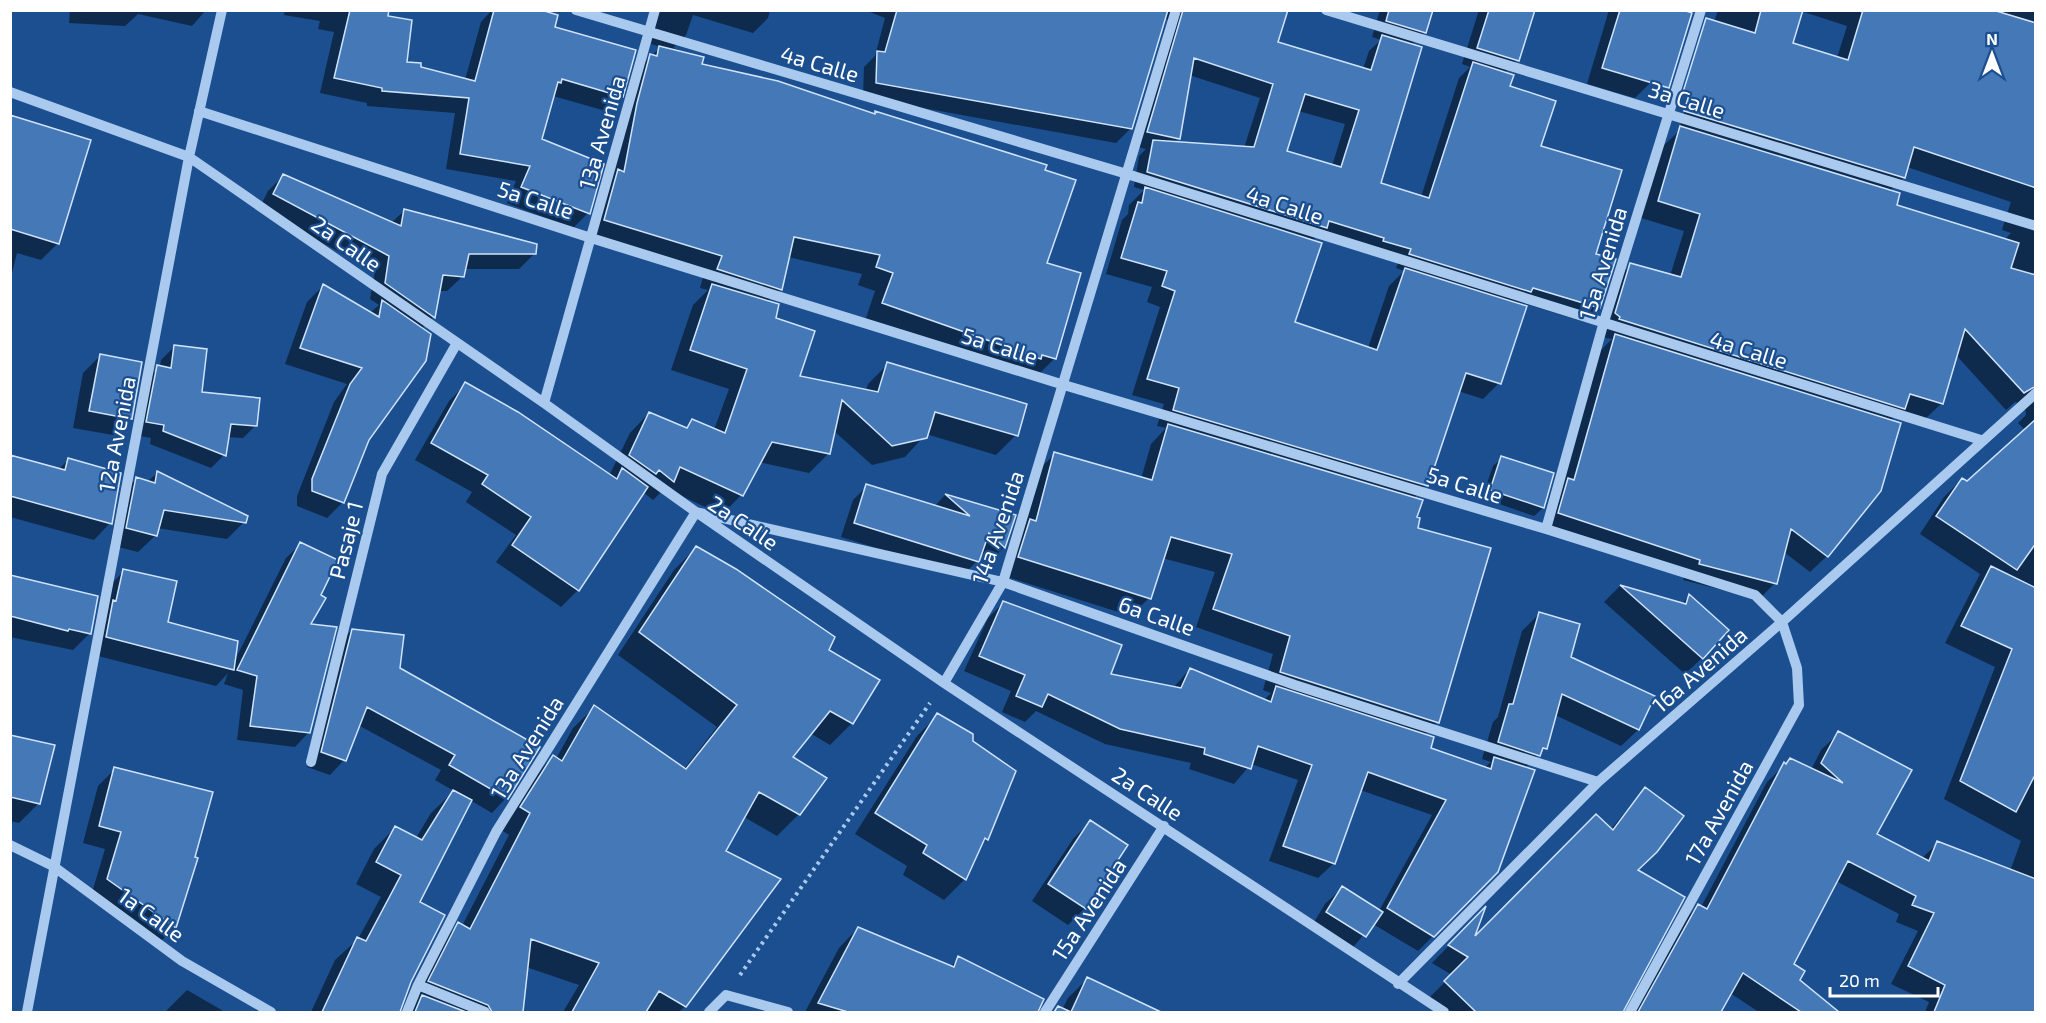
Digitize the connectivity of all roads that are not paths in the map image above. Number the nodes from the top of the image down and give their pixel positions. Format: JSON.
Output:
{"nodes":[{"id":1,"x":222,"y":10,"type":"edge"},
{"id":2,"x":576,"y":10,"type":"edge"},
{"id":3,"x":656,"y":10,"type":"edge"},
{"id":4,"x":1176,"y":10,"type":"edge"},
{"id":5,"x":1326,"y":10,"type":"edge"},
{"id":6,"x":1701,"y":10,"type":"edge"},
{"id":7,"x":649,"y":33,"type":"junction"},
{"id":8,"x":10,"y":92,"type":"edge"},
{"id":9,"x":199,"y":111,"type":"junction"},
{"id":10,"x":1669,"y":114,"type":"junction"},
{"id":11,"x":189,"y":157,"type":"junction"},
{"id":12,"x":1127,"y":174,"type":"junction"},
{"id":13,"x":2036,"y":226,"type":"edge"},
{"id":14,"x":591,"y":238,"type":"junction"},
{"id":15,"x":1604,"y":325,"type":"junction"},
{"id":16,"x":457,"y":343,"type":"junction"},
{"id":17,"x":1064,"y":385,"type":"junction"},
{"id":18,"x":2036,"y":393,"type":"edge"},
{"id":19,"x":544,"y":403,"type":"junction"},
{"id":20,"x":1981,"y":440,"type":"junction"},
{"id":21,"x":696,"y":512,"type":"junction"},
{"id":22,"x":1546,"y":528,"type":"junction"},
{"id":23,"x":1003,"y":582,"type":"junction"},
{"id":24,"x":1782,"y":622,"type":"junction"},
{"id":25,"x":944,"y":682,"type":"junction"},
{"id":26,"x":311,"y":762,"type":"dead end"},
{"id":27,"x":1598,"y":782,"type":"junction"},
{"id":28,"x":1164,"y":826,"type":"junction"},
{"id":29,"x":10,"y":845,"type":"edge"},
{"id":30,"x":53,"y":866,"type":"junction"},
{"id":31,"x":1398,"y":984,"type":"junction"},
{"id":32,"x":418,"y":985,"type":"junction"},
{"id":33,"x":27,"y":1012,"type":"edge"},
{"id":34,"x":271,"y":1012,"type":"edge"},
{"id":35,"x":407,"y":1012,"type":"edge"},
{"id":36,"x":485,"y":1012,"type":"edge"},
{"id":37,"x":709,"y":1012,"type":"edge"},
{"id":38,"x":788,"y":1012,"type":"edge"},
{"id":39,"x":1045,"y":1012,"type":"edge"},
{"id":40,"x":1444,"y":1012,"type":"edge"},
{"id":41,"x":1630,"y":1012,"type":"edge"}],
"edges":[{"from":1,"to":9,"type":"street","name":"12a Avenida"},
{"from":2,"to":7,"type":"street","name":"4a Calle"},
{"from":3,"to":7,"type":"street","name":"13a Avenida"},
{"from":4,"to":12,"type":"street","name":"14a Avenida"},
{"from":5,"to":10,"type":"street","name":"3a Calle"},
{"from":6,"to":10,"type":"street","name":"15a Avenida"},
{"from":7,"to":12,"type":"street","name":"4a Calle"},
{"from":7,"to":14,"type":"street","name":"13a Avenida"},
{"from":8,"to":11,"type":"street","name":"2a Calle"},
{"from":9,"to":11,"type":"street","name":"12a Avenida"},
{"from":9,"to":14,"type":"street","name":"5a Calle"},
{"from":10,"to":13,"type":"street","name":"3a Calle"},
{"from":10,"to":15,"type":"street","name":"15a Avenida"},
{"from":11,"to":16,"type":"street","name":"2a Calle"},
{"from":11,"to":30,"type":"street","name":"12a Avenida"},
{"from":12,"to":15,"type":"street","name":"4a Calle"},
{"from":12,"to":17,"type":"street","name":"14a Avenida"},
{"from":14,"to":17,"type":"street","name":"5a Calle"},
{"from":14,"to":19,"type":"street","name":"13a Avenida"},
{"from":15,"to":20,"type":"street","name":"4a Calle"},
{"from":15,"to":22,"type":"street","name":"15a Avenida"},
{"from":16,"to":19,"type":"street","name":"2a Calle"},
{"from":16,"to":26,"type":"street","name":"Pasaje 1"},
{"from":17,"to":22,"type":"street","name":"5a Calle"},
{"from":17,"to":23,"type":"street","name":"14a Avenida"},
{"from":18,"to":20,"type":"street","name":"16a Avenida"},
{"from":19,"to":21,"type":"street","name":"2a Calle"},
{"from":20,"to":24,"type":"street","name":"16a Avenida"},
{"from":21,"to":23,"type":"street","name":"6a Calle"},
{"from":21,"to":25,"type":"street","name":"2a Calle"},
{"from":21,"to":32,"type":"street","name":"13a Avenida"},
{"from":22,"to":24,"type":"street","name":"5a Calle"},
{"from":23,"to":25,"type":"street","name":"14a Avenida"},
{"from":23,"to":27,"type":"street","name":"6a Calle"},
{"from":24,"to":27,"type":"street","name":"16a Avenida"},
{"from":24,"to":41,"type":"street","name":"17a Avenida"},
{"from":25,"to":28,"type":"street","name":"2a Calle"},
{"from":27,"to":31,"type":"street","name":"16a Avenida"},
{"from":28,"to":31,"type":"street","name":"2a Calle"},
{"from":28,"to":39,"type":"street","name":"15a Avenida"},
{"from":29,"to":30,"type":"street","name":"1a Calle"},
{"from":30,"to":33,"type":"street","name":"12a Avenida"},
{"from":30,"to":34,"type":"street","name":"1a Calle"},
{"from":31,"to":40,"type":"street","name":"2a Calle"},
{"from":32,"to":35,"type":"street","name":"13a Avenida"},
{"from":32,"to":36,"type":"street"},
{"from":37,"to":38,"type":"street"}]}
